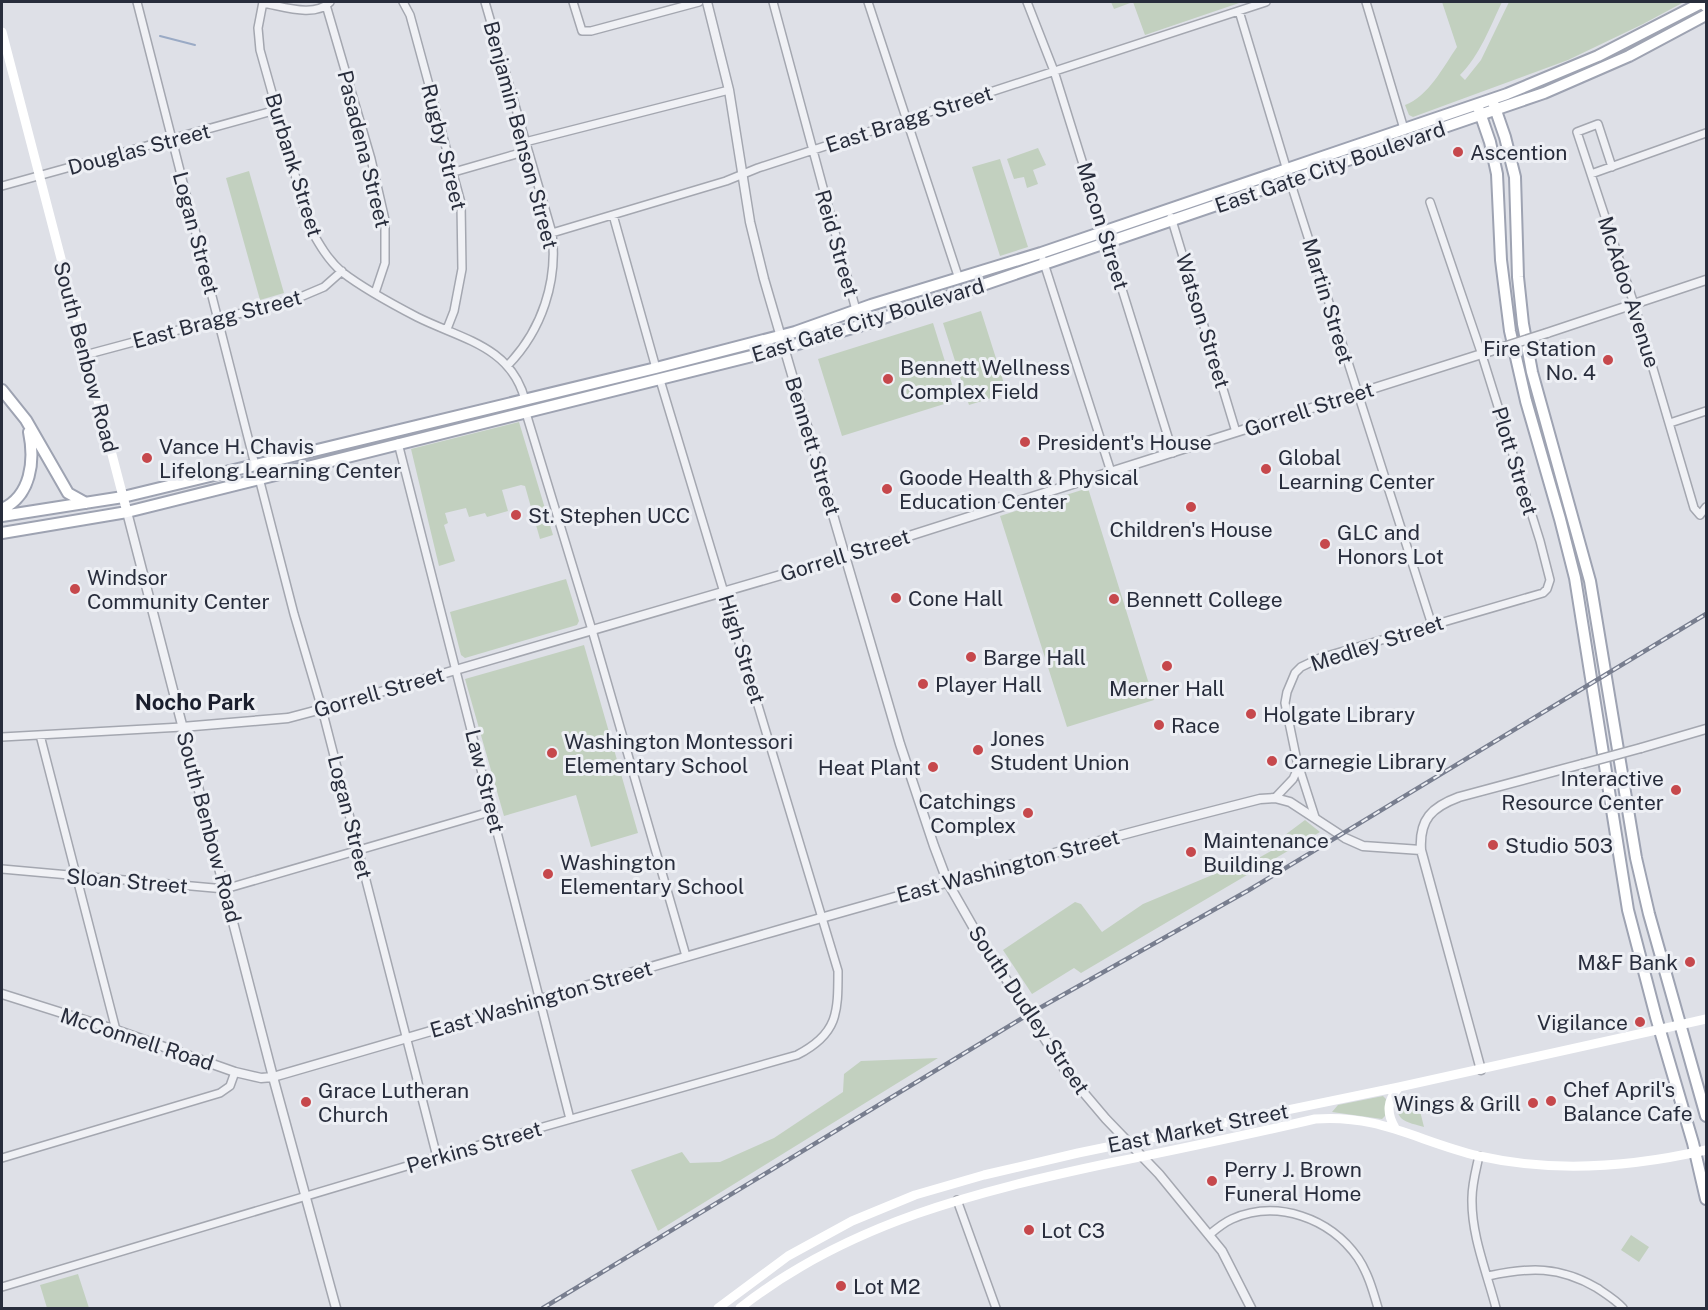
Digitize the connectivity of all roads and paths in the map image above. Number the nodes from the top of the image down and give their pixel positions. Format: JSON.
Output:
{"nodes":[{"id":1,"x":137,"y":2,"type":"edge"},
{"id":2,"x":263,"y":2,"type":"edge"},
{"id":3,"x":403,"y":2,"type":"edge"},
{"id":4,"x":485,"y":2,"type":"edge"},
{"id":5,"x":573,"y":2,"type":"edge"},
{"id":6,"x":699,"y":2,"type":"edge"},
{"id":7,"x":707,"y":2,"type":"edge"},
{"id":8,"x":773,"y":2,"type":"edge"},
{"id":9,"x":868,"y":2,"type":"edge"},
{"id":10,"x":1027,"y":2,"type":"edge"},
{"id":11,"x":1266,"y":2,"type":"edge"},
{"id":12,"x":1366,"y":2,"type":"edge"},
{"id":13,"x":1702,"y":2,"type":"edge"},
{"id":14,"x":328,"y":3,"type":"edge"},
{"id":15,"x":1707,"y":8,"type":"edge"},
{"id":16,"x":1239,"y":11,"type":"junction"},
{"id":17,"x":1707,"y":15,"type":"edge"},
{"id":18,"x":2,"y":32,"type":"edge"},
{"id":19,"x":1054,"y":70,"type":"junction"},
{"id":20,"x":729,"y":90,"type":"junction"},
{"id":21,"x":1492,"y":99,"type":"junction"},
{"id":22,"x":1477,"y":104,"type":"junction"},
{"id":23,"x":276,"y":110,"type":"junction"},
{"id":24,"x":1496,"y":111,"type":"junction"},
{"id":25,"x":1482,"y":115,"type":"junction"},
{"id":26,"x":906,"y":119,"type":"junction"},
{"id":27,"x":1404,"y":129,"type":"junction"},
{"id":28,"x":1707,"y":133,"type":"edge"},
{"id":29,"x":172,"y":140,"type":"junction"},
{"id":30,"x":525,"y":142,"type":"junction"},
{"id":31,"x":812,"y":151,"type":"junction"},
{"id":32,"x":527,"y":152,"type":"junction"},
{"id":33,"x":1612,"y":167,"type":"junction"},
{"id":34,"x":1287,"y":169,"type":"junction"},
{"id":35,"x":454,"y":172,"type":"junction"},
{"id":36,"x":1591,"y":174,"type":"junction"},
{"id":37,"x":742,"y":175,"type":"junction"},
{"id":38,"x":39,"y":176,"type":"junction"},
{"id":39,"x":1291,"y":181,"type":"junction"},
{"id":40,"x":2,"y":186,"type":"edge"},
{"id":41,"x":1430,"y":202,"type":"dead end"},
{"id":42,"x":1169,"y":209,"type":"junction"},
{"id":43,"x":613,"y":215,"type":"junction"},
{"id":44,"x":1172,"y":220,"type":"junction"},
{"id":45,"x":1105,"y":231,"type":"junction"},
{"id":46,"x":552,"y":233,"type":"junction"},
{"id":47,"x":1108,"y":243,"type":"junction"},
{"id":48,"x":1041,"y":253,"type":"junction"},
{"id":49,"x":1045,"y":264,"type":"junction"},
{"id":50,"x":342,"y":271,"type":"junction"},
{"id":51,"x":959,"y":279,"type":"junction"},
{"id":52,"x":1707,"y":280,"type":"edge"},
{"id":53,"x":375,"y":293,"type":"junction"},
{"id":54,"x":1634,"y":304,"type":"junction"},
{"id":55,"x":856,"y":310,"type":"junction"},
{"id":56,"x":219,"y":319,"type":"junction"},
{"id":57,"x":447,"y":329,"type":"junction"},
{"id":58,"x":780,"y":336,"type":"junction"},
{"id":59,"x":784,"y":348,"type":"junction"},
{"id":60,"x":1481,"y":352,"type":"junction"},
{"id":61,"x":85,"y":355,"type":"junction"},
{"id":62,"x":508,"y":365,"type":"junction"},
{"id":63,"x":656,"y":368,"type":"junction"},
{"id":64,"x":660,"y":380,"type":"junction"},
{"id":65,"x":2,"y":390,"type":"edge"},
{"id":66,"x":1357,"y":393,"type":"junction"},
{"id":67,"x":525,"y":400,"type":"junction"},
{"id":68,"x":1707,"y":411,"type":"edge"},
{"id":69,"x":526,"y":413,"type":"junction"},
{"id":70,"x":26,"y":420,"type":"junction"},
{"id":71,"x":1670,"y":423,"type":"junction"},
{"id":72,"x":1236,"y":432,"type":"junction"},
{"id":73,"x":399,"y":443,"type":"junction"},
{"id":74,"x":1173,"y":453,"type":"junction"},
{"id":75,"x":255,"y":465,"type":"junction"},
{"id":76,"x":1111,"y":472,"type":"junction"},
{"id":77,"x":259,"y":478,"type":"junction"},
{"id":78,"x":123,"y":497,"type":"junction"},
{"id":79,"x":86,"y":503,"type":"junction"},
{"id":80,"x":1707,"y":507,"type":"edge"},
{"id":81,"x":2,"y":509,"type":"edge"},
{"id":82,"x":127,"y":512,"type":"junction"},
{"id":83,"x":2,"y":516,"type":"edge"},
{"id":84,"x":2,"y":532,"type":"edge"},
{"id":85,"x":846,"y":556,"type":"junction"},
{"id":86,"x":1549,"y":585,"type":"joint"},
{"id":87,"x":724,"y":591,"type":"junction"},
{"id":88,"x":1432,"y":625,"type":"junction"},
{"id":89,"x":592,"y":630,"type":"junction"},
{"id":90,"x":457,"y":670,"type":"junction"},
{"id":91,"x":322,"y":709,"type":"junction"},
{"id":92,"x":182,"y":727,"type":"junction"},
{"id":93,"x":1707,"y":729,"type":"edge"},
{"id":94,"x":40,"y":735,"type":"junction"},
{"id":95,"x":2,"y":737,"type":"edge"},
{"id":96,"x":1299,"y":766,"type":"junction"},
{"id":97,"x":1275,"y":798,"type":"junction"},
{"id":98,"x":493,"y":811,"type":"junction"},
{"id":99,"x":1315,"y":817,"type":"junction"},
{"id":100,"x":1421,"y":850,"type":"junction"},
{"id":101,"x":359,"y":851,"type":"junction"},
{"id":102,"x":2,"y":869,"type":"edge"},
{"id":103,"x":77,"y":877,"type":"junction"},
{"id":104,"x":948,"y":883,"type":"junction"},
{"id":105,"x":225,"y":889,"type":"junction"},
{"id":106,"x":822,"y":918,"type":"junction"},
{"id":107,"x":686,"y":956,"type":"junction"},
{"id":108,"x":2,"y":994,"type":"edge"},
{"id":109,"x":539,"y":999,"type":"junction"},
{"id":110,"x":1707,"y":1019,"type":"edge"},
{"id":111,"x":1680,"y":1025,"type":"junction"},
{"id":112,"x":116,"y":1030,"type":"junction"},
{"id":113,"x":1660,"y":1030,"type":"junction"},
{"id":114,"x":406,"y":1038,"type":"junction"},
{"id":115,"x":1481,"y":1070,"type":"junction"},
{"id":116,"x":235,"y":1072,"type":"junction"},
{"id":117,"x":273,"y":1077,"type":"junction"},
{"id":118,"x":1399,"y":1087,"type":"junction"},
{"id":119,"x":1332,"y":1101,"type":"junction"},
{"id":120,"x":1707,"y":1116,"type":"edge"},
{"id":121,"x":570,"y":1119,"type":"junction"},
{"id":122,"x":1316,"y":1119,"type":"junction"},
{"id":123,"x":1395,"y":1128,"type":"junction"},
{"id":124,"x":1128,"y":1142,"type":"junction"},
{"id":125,"x":1701,"y":1151,"type":"edge"},
{"id":126,"x":1479,"y":1156,"type":"junction"},
{"id":127,"x":437,"y":1157,"type":"junction"},
{"id":128,"x":1143,"y":1157,"type":"junction"},
{"id":129,"x":2,"y":1158,"type":"edge"},
{"id":130,"x":305,"y":1196,"type":"junction"},
{"id":131,"x":1707,"y":1198,"type":"edge"},
{"id":132,"x":957,"y":1200,"type":"junction"},
{"id":133,"x":1209,"y":1235,"type":"junction"},
{"id":134,"x":1488,"y":1276,"type":"junction"},
{"id":135,"x":2,"y":1287,"type":"edge"},
{"id":136,"x":336,"y":1308,"type":"edge"},
{"id":137,"x":718,"y":1308,"type":"edge"},
{"id":138,"x":740,"y":1308,"type":"edge"},
{"id":139,"x":996,"y":1308,"type":"edge"},
{"id":140,"x":1251,"y":1308,"type":"edge"},
{"id":141,"x":1378,"y":1308,"type":"edge"},
{"id":142,"x":1496,"y":1308,"type":"edge"},
{"id":143,"x":1623,"y":1308,"type":"edge"}],
"edges":[{"from":1,"to":29,"type":"street","name":"Logan Street"},
{"from":2,"to":14,"type":"street"},
{"from":2,"to":23,"type":"street","name":"Burbank Street"},
{"from":3,"to":35,"type":"street","name":"Rugby Street"},
{"from":4,"to":30,"type":"street","name":"Benjamin Benson Street"},
{"from":5,"to":6,"type":"street"},
{"from":7,"to":20,"type":"street","name":"Bennett Street"},
{"from":8,"to":31,"type":"street","name":"Reid Street"},
{"from":9,"to":26,"type":"street"},
{"from":10,"to":19,"type":"street","name":"Macon Street"},
{"from":11,"to":16,"type":"street","name":"East Bragg Street"},
{"from":12,"to":27,"type":"street"},
{"from":13,"to":15,"type":"main road","bridge":true},
{"from":13,"to":21,"type":"main road","name":"East Gate City Boulevard"},
{"from":14,"to":53,"type":"street","name":"Pasadena Street"},
{"from":16,"to":19,"type":"street","name":"East Bragg Street"},
{"from":16,"to":34,"type":"street","name":"Martin Street"},
{"from":17,"to":24,"type":"main road","name":"East Gate City Boulevard"},
{"from":18,"to":38,"type":"main road","name":"South Benbow Road"},
{"from":19,"to":26,"type":"street","name":"East Bragg Street"},
{"from":19,"to":45,"type":"street","name":"Macon Street"},
{"from":20,"to":30,"type":"street"},
{"from":20,"to":37,"type":"street","name":"Bennett Street"},
{"from":21,"to":22,"type":"main road","name":"East Gate City Boulevard"},
{"from":21,"to":24,"type":"main road"},
{"from":22,"to":25,"type":"main road"},
{"from":22,"to":27,"type":"main road","name":"East Gate City Boulevard"},
{"from":23,"to":29,"type":"street","name":"Douglas Street"},
{"from":23,"to":50,"type":"street","name":"Burbank Street"},
{"from":24,"to":25,"type":"main road","name":"East Gate City Boulevard"},
{"from":24,"to":111,"type":"main road"},
{"from":25,"to":39,"type":"main road","name":"East Gate City Boulevard"},
{"from":25,"to":113,"type":"main road"},
{"from":26,"to":31,"type":"street","name":"East Bragg Street"},
{"from":26,"to":51,"type":"street"},
{"from":27,"to":34,"type":"main road","name":"East Gate City Boulevard"},
{"from":28,"to":33,"type":"street"},
{"from":29,"to":38,"type":"street","name":"Douglas Street"},
{"from":29,"to":56,"type":"street","name":"Logan Street"},
{"from":30,"to":32,"type":"street","name":"Benjamin Benson Street"},
{"from":31,"to":37,"type":"street","name":"East Bragg Street"},
{"from":31,"to":55,"type":"street","name":"Reid Street"},
{"from":32,"to":35,"type":"street"},
{"from":32,"to":46,"type":"street","name":"Benjamin Benson Street"},
{"from":33,"to":36,"type":"street"},
{"from":33,"to":36,"type":"street","name":"McAdoo Avenue"},
{"from":34,"to":39,"type":"street","name":"Martin Street"},
{"from":34,"to":42,"type":"main road","name":"East Gate City Boulevard"},
{"from":35,"to":57,"type":"street","name":"Rugby Street"},
{"from":36,"to":54,"type":"street","name":"McAdoo Avenue"},
{"from":37,"to":43,"type":"street","name":"East Bragg Street"},
{"from":37,"to":58,"type":"street","name":"Bennett Street"},
{"from":38,"to":40,"type":"street","name":"Douglas Street"},
{"from":38,"to":61,"type":"main road","name":"South Benbow Road"},
{"from":39,"to":44,"type":"main road","name":"East Gate City Boulevard"},
{"from":39,"to":66,"type":"street","name":"Martin Street"},
{"from":41,"to":60,"type":"street","name":"Plott Street"},
{"from":42,"to":44,"type":"street","name":"Watson Street"},
{"from":42,"to":45,"type":"main road","name":"East Gate City Boulevard"},
{"from":43,"to":46,"type":"street","name":"East Bragg Street"},
{"from":43,"to":63,"type":"street"},
{"from":44,"to":47,"type":"main road","name":"East Gate City Boulevard"},
{"from":44,"to":72,"type":"street","name":"Watson Street"},
{"from":45,"to":47,"type":"street","name":"Macon Street"},
{"from":45,"to":48,"type":"main road","name":"East Gate City Boulevard"},
{"from":46,"to":62,"type":"street","name":"Benjamin Benson Street"},
{"from":47,"to":49,"type":"main road","name":"East Gate City Boulevard"},
{"from":47,"to":74,"type":"street","name":"Macon Street"},
{"from":48,"to":49,"type":"street"},
{"from":48,"to":51,"type":"main road","name":"East Gate City Boulevard"},
{"from":49,"to":59,"type":"main road","name":"East Gate City Boulevard"},
{"from":49,"to":76,"type":"street"},
{"from":50,"to":53,"type":"street","name":"Burbank Street"},
{"from":50,"to":56,"type":"street","name":"East Bragg Street"},
{"from":51,"to":55,"type":"main road","name":"East Gate City Boulevard"},
{"from":52,"to":54,"type":"street","name":"Gorrell Street"},
{"from":53,"to":57,"type":"street","name":"Burbank Street"},
{"from":54,"to":60,"type":"street","name":"Gorrell Street","bridge":true},
{"from":54,"to":71,"type":"street","name":"McAdoo Avenue"},
{"from":55,"to":58,"type":"main road","name":"East Gate City Boulevard"},
{"from":56,"to":61,"type":"street","name":"East Bragg Street"},
{"from":56,"to":75,"type":"street","name":"Logan Street"},
{"from":57,"to":62,"type":"street","name":"Burbank Street"},
{"from":58,"to":59,"type":"street","name":"Bennett Street"},
{"from":58,"to":63,"type":"main road","name":"East Gate City Boulevard"},
{"from":59,"to":64,"type":"main road","name":"East Gate City Boulevard"},
{"from":59,"to":85,"type":"street","name":"Bennett Street"},
{"from":60,"to":66,"type":"street","name":"Gorrell Street"},
{"from":60,"to":86,"type":"street","name":"Plott Street"},
{"from":61,"to":78,"type":"main road","name":"South Benbow Road"},
{"from":62,"to":67,"type":"street","name":"Burbank Street"},
{"from":63,"to":67,"type":"main road","name":"East Gate City Boulevard"},
{"from":64,"to":69,"type":"main road","name":"East Gate City Boulevard"},
{"from":64,"to":87,"type":"street","name":"High Street"},
{"from":65,"to":70,"type":"main road"},
{"from":66,"to":72,"type":"street","name":"Gorrell Street"},
{"from":66,"to":88,"type":"street","name":"Martin Street"},
{"from":67,"to":75,"type":"main road","name":"East Gate City Boulevard"},
{"from":68,"to":71,"type":"street"},
{"from":69,"to":73,"type":"main road","name":"East Gate City Boulevard"},
{"from":69,"to":89,"type":"street"},
{"from":70,"to":79,"type":"main road"},
{"from":70,"to":81,"type":"main road"},
{"from":71,"to":80,"type":"street","name":"McAdoo Avenue"},
{"from":72,"to":74,"type":"street","name":"Gorrell Street"},
{"from":73,"to":77,"type":"main road","name":"East Gate City Boulevard"},
{"from":73,"to":90,"type":"street","name":"Law Street"},
{"from":74,"to":76,"type":"street","name":"Gorrell Street"},
{"from":75,"to":78,"type":"main road","name":"East Gate City Boulevard"},
{"from":76,"to":85,"type":"street","name":"Gorrell Street"},
{"from":77,"to":82,"type":"main road","name":"East Gate City Boulevard"},
{"from":77,"to":91,"type":"street","name":"Logan Street"},
{"from":78,"to":79,"type":"main road","name":"East Gate City Boulevard"},
{"from":78,"to":82,"type":"main road","name":"South Benbow Road"},
{"from":79,"to":83,"type":"main road","name":"East Gate City Boulevard"},
{"from":82,"to":84,"type":"main road","name":"East Gate City Boulevard"},
{"from":82,"to":92,"type":"street","name":"South Benbow Road"},
{"from":85,"to":87,"type":"street","name":"Gorrell Street"},
{"from":85,"to":104,"type":"street","name":"Bennett Street"},
{"from":86,"to":88,"type":"street","name":"Medley Street"},
{"from":87,"to":89,"type":"street","name":"Gorrell Street"},
{"from":87,"to":106,"type":"street","name":"High Street"},
{"from":88,"to":96,"type":"street","name":"Medley Street"},
{"from":89,"to":90,"type":"street","name":"Gorrell Street"},
{"from":89,"to":107,"type":"street"},
{"from":90,"to":91,"type":"street","name":"Gorrell Street"},
{"from":90,"to":98,"type":"street","name":"Law Street"},
{"from":91,"to":92,"type":"street","name":"Gorrell Street"},
{"from":91,"to":101,"type":"street","name":"Logan Street"},
{"from":92,"to":94,"type":"street","name":"Gorrell Street"},
{"from":92,"to":105,"type":"street","name":"South Benbow Road"},
{"from":93,"to":100,"type":"street","bridge":true},
{"from":94,"to":95,"type":"street","name":"Gorrell Street"},
{"from":94,"to":103,"type":"street"},
{"from":96,"to":97,"type":"street"},
{"from":96,"to":99,"type":"street","name":"Medley Street"},
{"from":97,"to":99,"type":"street"},
{"from":97,"to":104,"type":"street","name":"East Washington Street"},
{"from":98,"to":101,"type":"street","name":"Sloan Street"},
{"from":98,"to":109,"type":"street","name":"Law Street"},
{"from":99,"to":100,"type":"street"},
{"from":100,"to":115,"type":"street"},
{"from":101,"to":105,"type":"street","name":"Sloan Street"},
{"from":101,"to":114,"type":"street","name":"Logan Street"},
{"from":102,"to":103,"type":"street","name":"Sloan Street"},
{"from":103,"to":105,"type":"street","name":"Sloan Street"},
{"from":103,"to":112,"type":"street"},
{"from":104,"to":106,"type":"street","name":"East Washington Street"},
{"from":104,"to":124,"type":"street","name":"South Dudley Street"},
{"from":105,"to":117,"type":"street","name":"South Benbow Road"},
{"from":106,"to":107,"type":"street","name":"East Washington Street"},
{"from":106,"to":121,"type":"street","name":"Perkins Street"},
{"from":107,"to":109,"type":"street","name":"East Washington Street"},
{"from":108,"to":112,"type":"street","name":"McConnell Road"},
{"from":109,"to":114,"type":"street","name":"East Washington Street"},
{"from":109,"to":121,"type":"street","name":"Law Street"},
{"from":110,"to":111,"type":"main road","name":"East Market Street"},
{"from":111,"to":113,"type":"main road","name":"East Market Street"},
{"from":111,"to":120,"type":"main road"},
{"from":112,"to":116,"type":"street","name":"McConnell Road"},
{"from":113,"to":115,"type":"main road","name":"East Market Street"},
{"from":113,"to":125,"type":"main road"},
{"from":114,"to":117,"type":"street","name":"East Washington Street"},
{"from":114,"to":127,"type":"street","name":"Logan Street"},
{"from":115,"to":118,"type":"main road","name":"East Market Street"},
{"from":116,"to":117,"type":"street","name":"McConnell Road"},
{"from":116,"to":129,"type":"street"},
{"from":117,"to":130,"type":"street","name":"South Benbow Road"},
{"from":118,"to":119,"type":"main road","name":"East Market Street"},
{"from":118,"to":123,"type":"main road"},
{"from":119,"to":122,"type":"main road"},
{"from":119,"to":124,"type":"main road","name":"East Market Street"},
{"from":121,"to":127,"type":"street","name":"Perkins Street"},
{"from":122,"to":123,"type":"main road","name":"East Market Street"},
{"from":122,"to":128,"type":"main road","name":"East Market Street"},
{"from":123,"to":126,"type":"main road","name":"East Market Street"},
{"from":124,"to":128,"type":"street","name":"South Dudley Street"},
{"from":124,"to":137,"type":"main road","name":"East Market Street"},
{"from":125,"to":126,"type":"main road","name":"East Market Street"},
{"from":125,"to":131,"type":"main road"},
{"from":126,"to":134,"type":"street"},
{"from":127,"to":130,"type":"street","name":"Perkins Street"},
{"from":128,"to":132,"type":"main road","name":"East Market Street"},
{"from":128,"to":133,"type":"street","name":"South Dudley Street"},
{"from":130,"to":135,"type":"street","name":"Perkins Street"},
{"from":130,"to":136,"type":"street","name":"South Benbow Road"},
{"from":132,"to":138,"type":"main road","name":"East Market Street"},
{"from":132,"to":139,"type":"street"},
{"from":133,"to":140,"type":"street","name":"South Dudley Street"},
{"from":133,"to":141,"type":"street"},
{"from":134,"to":142,"type":"street"},
{"from":134,"to":143,"type":"street"}]}
